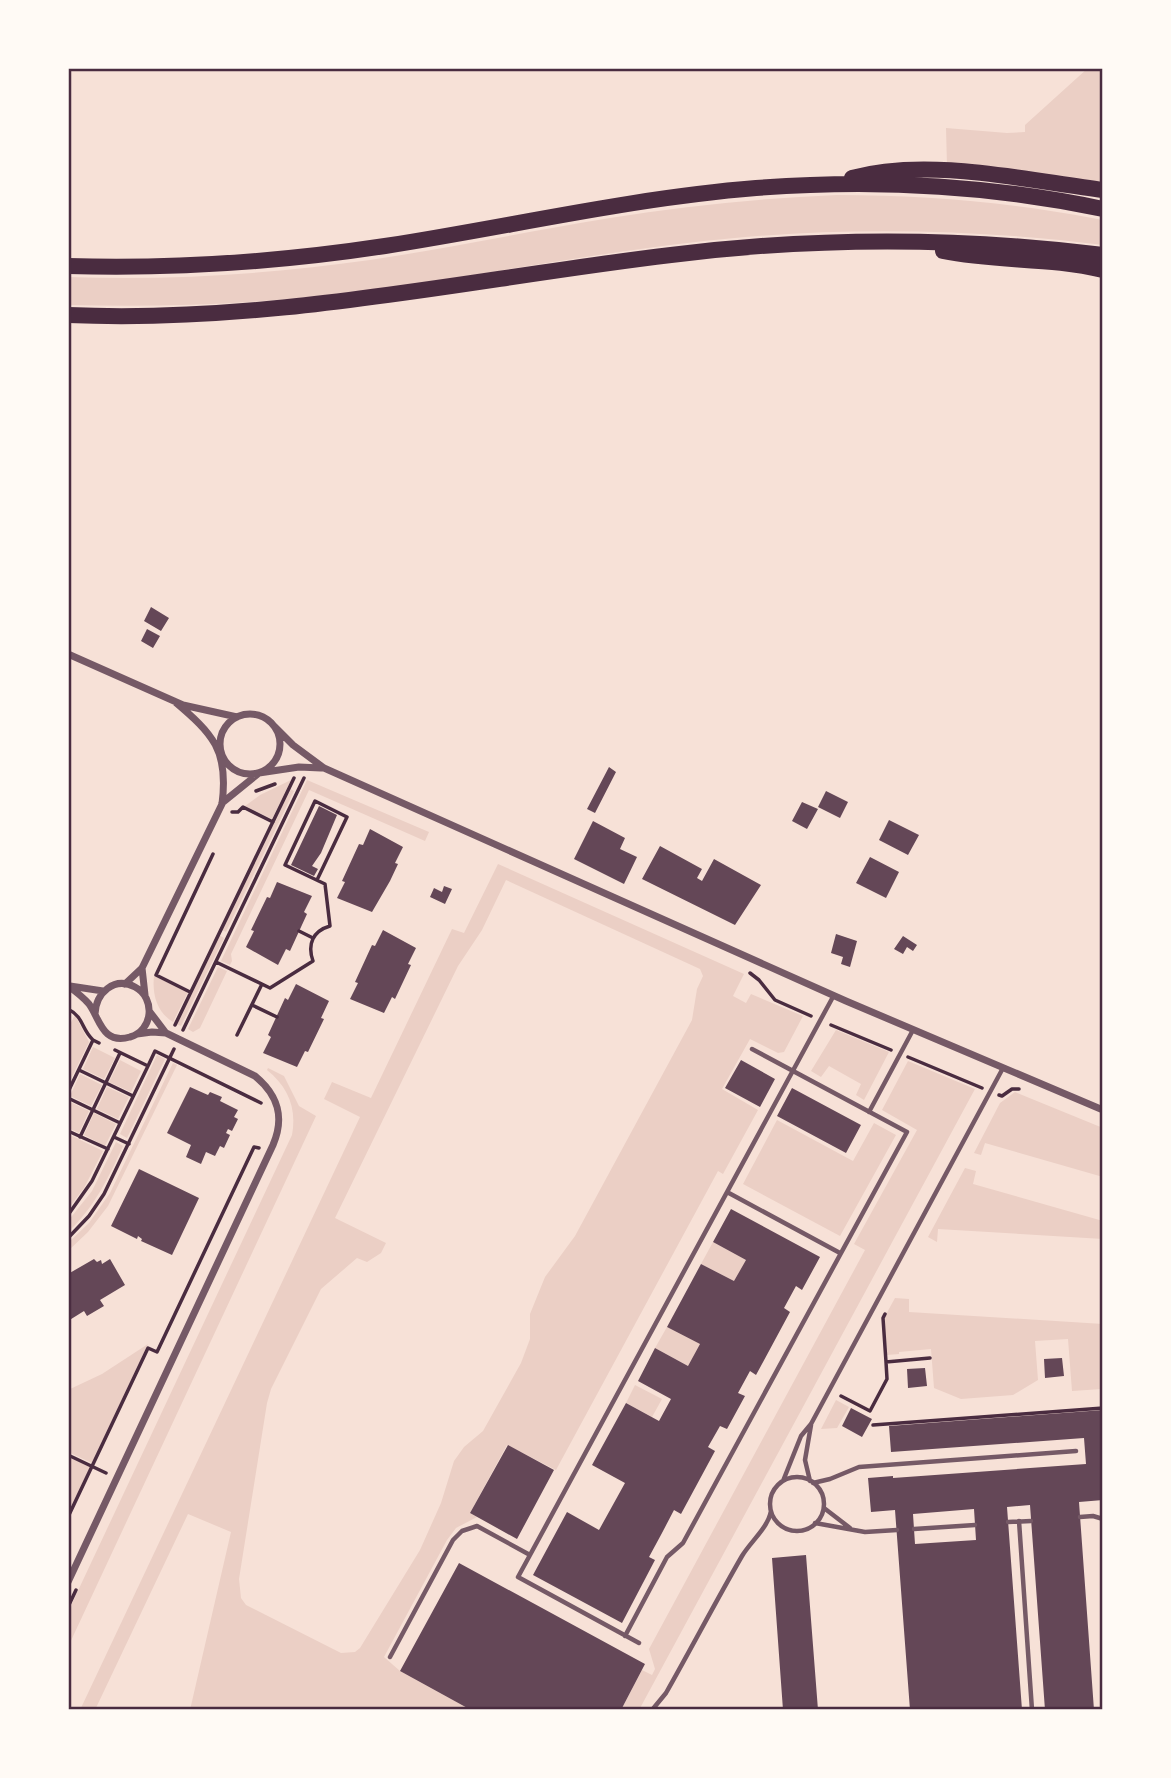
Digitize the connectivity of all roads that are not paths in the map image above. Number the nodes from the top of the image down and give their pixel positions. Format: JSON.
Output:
{"nodes":[{"id":1,"x":813,"y":185,"type":"junction"},
{"id":2,"x":1103,"y":190,"type":"edge"},
{"id":3,"x":1103,"y":209,"type":"edge"},
{"id":4,"x":892,"y":242,"type":"junction"},
{"id":5,"x":1103,"y":255,"type":"edge"},
{"id":6,"x":68,"y":266,"type":"edge"},
{"id":7,"x":1103,"y":271,"type":"edge"},
{"id":8,"x":68,"y":315,"type":"edge"},
{"id":9,"x":68,"y":654,"type":"edge"},
{"id":10,"x":174,"y":701,"type":"junction"},
{"id":11,"x":237,"y":717,"type":"junction"},
{"id":12,"x":274,"y":726,"type":"junction"},
{"id":13,"x":220,"y":751,"type":"junction"},
{"id":14,"x":324,"y":768,"type":"junction"},
{"id":15,"x":259,"y":773,"type":"junction"},
{"id":16,"x":222,"y":804,"type":"junction"},
{"id":17,"x":142,"y":968,"type":"junction"},
{"id":18,"x":125,"y":984,"type":"junction"},
{"id":19,"x":68,"y":986,"type":"edge"},
{"id":20,"x":103,"y":991,"type":"junction"},
{"id":21,"x":834,"y":995,"type":"junction"},
{"id":22,"x":145,"y":996,"type":"junction"},
{"id":23,"x":150,"y":1012,"type":"junction"},
{"id":24,"x":95,"y":1014,"type":"junction"},
{"id":25,"x":913,"y":1030,"type":"junction"},
{"id":26,"x":166,"y":1033,"type":"junction"},
{"id":27,"x":137,"y":1034,"type":"junction"},
{"id":28,"x":752,"y":1049,"type":"dead end"},
{"id":29,"x":1003,"y":1068,"type":"junction"},
{"id":30,"x":793,"y":1071,"type":"junction"},
{"id":31,"x":1103,"y":1110,"type":"edge"},
{"id":32,"x":869,"y":1112,"type":"junction"},
{"id":33,"x":727,"y":1192,"type":"junction"},
{"id":34,"x":840,"y":1253,"type":"junction"},
{"id":35,"x":811,"y":1424,"type":"junction"},
{"id":36,"x":1076,"y":1451,"type":"dead end"},
{"id":37,"x":783,"y":1481,"type":"junction"},
{"id":38,"x":811,"y":1482,"type":"junction"},
{"id":39,"x":823,"y":1506,"type":"junction"},
{"id":40,"x":771,"y":1511,"type":"junction"},
{"id":41,"x":1080,"y":1517,"type":"dead end"},
{"id":42,"x":1103,"y":1519,"type":"edge"},
{"id":43,"x":1019,"y":1521,"type":"junction"},
{"id":44,"x":1031,"y":1521,"type":"dead end"},
{"id":45,"x":1008,"y":1522,"type":"dead end"},
{"id":46,"x":815,"y":1523,"type":"junction"},
{"id":47,"x":975,"y":1525,"type":"dead end"},
{"id":48,"x":851,"y":1528,"type":"junction"},
{"id":49,"x":914,"y":1529,"type":"dead end"},
{"id":50,"x":897,"y":1530,"type":"dead end"},
{"id":51,"x":530,"y":1555,"type":"junction"},
{"id":52,"x":68,"y":1582,"type":"edge"},
{"id":53,"x":625,"y":1636,"type":"junction"},
{"id":54,"x":639,"y":1643,"type":"dead end"},
{"id":55,"x":390,"y":1657,"type":"dead end"},
{"id":56,"x":652,"y":1710,"type":"edge"},
{"id":57,"x":1032,"y":1710,"type":"edge"}],
"edges":[{"from":1,"to":2,"type":"highway"},
{"from":1,"to":3,"type":"highway"},
{"from":1,"to":6,"type":"highway"},
{"from":4,"to":5,"type":"highway"},
{"from":4,"to":7,"type":"highway"},
{"from":4,"to":8,"type":"highway"},
{"from":9,"to":10,"type":"street"},
{"from":10,"to":11,"type":"street"},
{"from":10,"to":13,"type":"street"},
{"from":11,"to":12,"type":"street"},
{"from":11,"to":13,"type":"street"},
{"from":12,"to":14,"type":"street"},
{"from":12,"to":15,"type":"street"},
{"from":13,"to":15,"type":"street"},
{"from":13,"to":16,"type":"street"},
{"from":14,"to":15,"type":"street"},
{"from":14,"to":21,"type":"street"},
{"from":15,"to":16,"type":"street"},
{"from":16,"to":17,"type":"street"},
{"from":17,"to":18,"type":"street"},
{"from":17,"to":22,"type":"street"},
{"from":18,"to":20,"type":"street"},
{"from":18,"to":22,"type":"street"},
{"from":19,"to":20,"type":"street"},
{"from":19,"to":24,"type":"street"},
{"from":20,"to":24,"type":"street"},
{"from":21,"to":25,"type":"street"},
{"from":21,"to":30,"type":"lane"},
{"from":22,"to":23,"type":"street"},
{"from":23,"to":26,"type":"street"},
{"from":23,"to":27,"type":"street"},
{"from":24,"to":27,"type":"street"},
{"from":25,"to":29,"type":"street"},
{"from":25,"to":32,"type":"lane"},
{"from":26,"to":27,"type":"street"},
{"from":26,"to":52,"type":"street"},
{"from":28,"to":30,"type":"lane"},
{"from":29,"to":31,"type":"street"},
{"from":29,"to":35,"type":"lane"},
{"from":30,"to":32,"type":"lane"},
{"from":30,"to":33,"type":"lane"},
{"from":32,"to":34,"type":"lane"},
{"from":33,"to":34,"type":"lane"},
{"from":33,"to":51,"type":"lane"},
{"from":34,"to":53,"type":"lane"},
{"from":35,"to":37,"type":"lane"},
{"from":35,"to":38,"type":"lane"},
{"from":36,"to":38,"type":"lane"},
{"from":37,"to":38,"type":"lane"},
{"from":37,"to":40,"type":"lane"},
{"from":38,"to":39,"type":"lane"},
{"from":39,"to":46,"type":"lane"},
{"from":39,"to":48,"type":"lane"},
{"from":40,"to":46,"type":"lane"},
{"from":40,"to":56,"type":"lane"},
{"from":41,"to":42,"type":"lane"},
{"from":43,"to":44,"type":"lane"},
{"from":43,"to":45,"type":"lane"},
{"from":43,"to":57,"type":"lane"},
{"from":46,"to":48,"type":"lane"},
{"from":47,"to":49,"type":"lane"},
{"from":48,"to":50,"type":"lane"},
{"from":51,"to":53,"type":"lane"},
{"from":51,"to":55,"type":"lane"},
{"from":53,"to":54,"type":"lane"}]}
